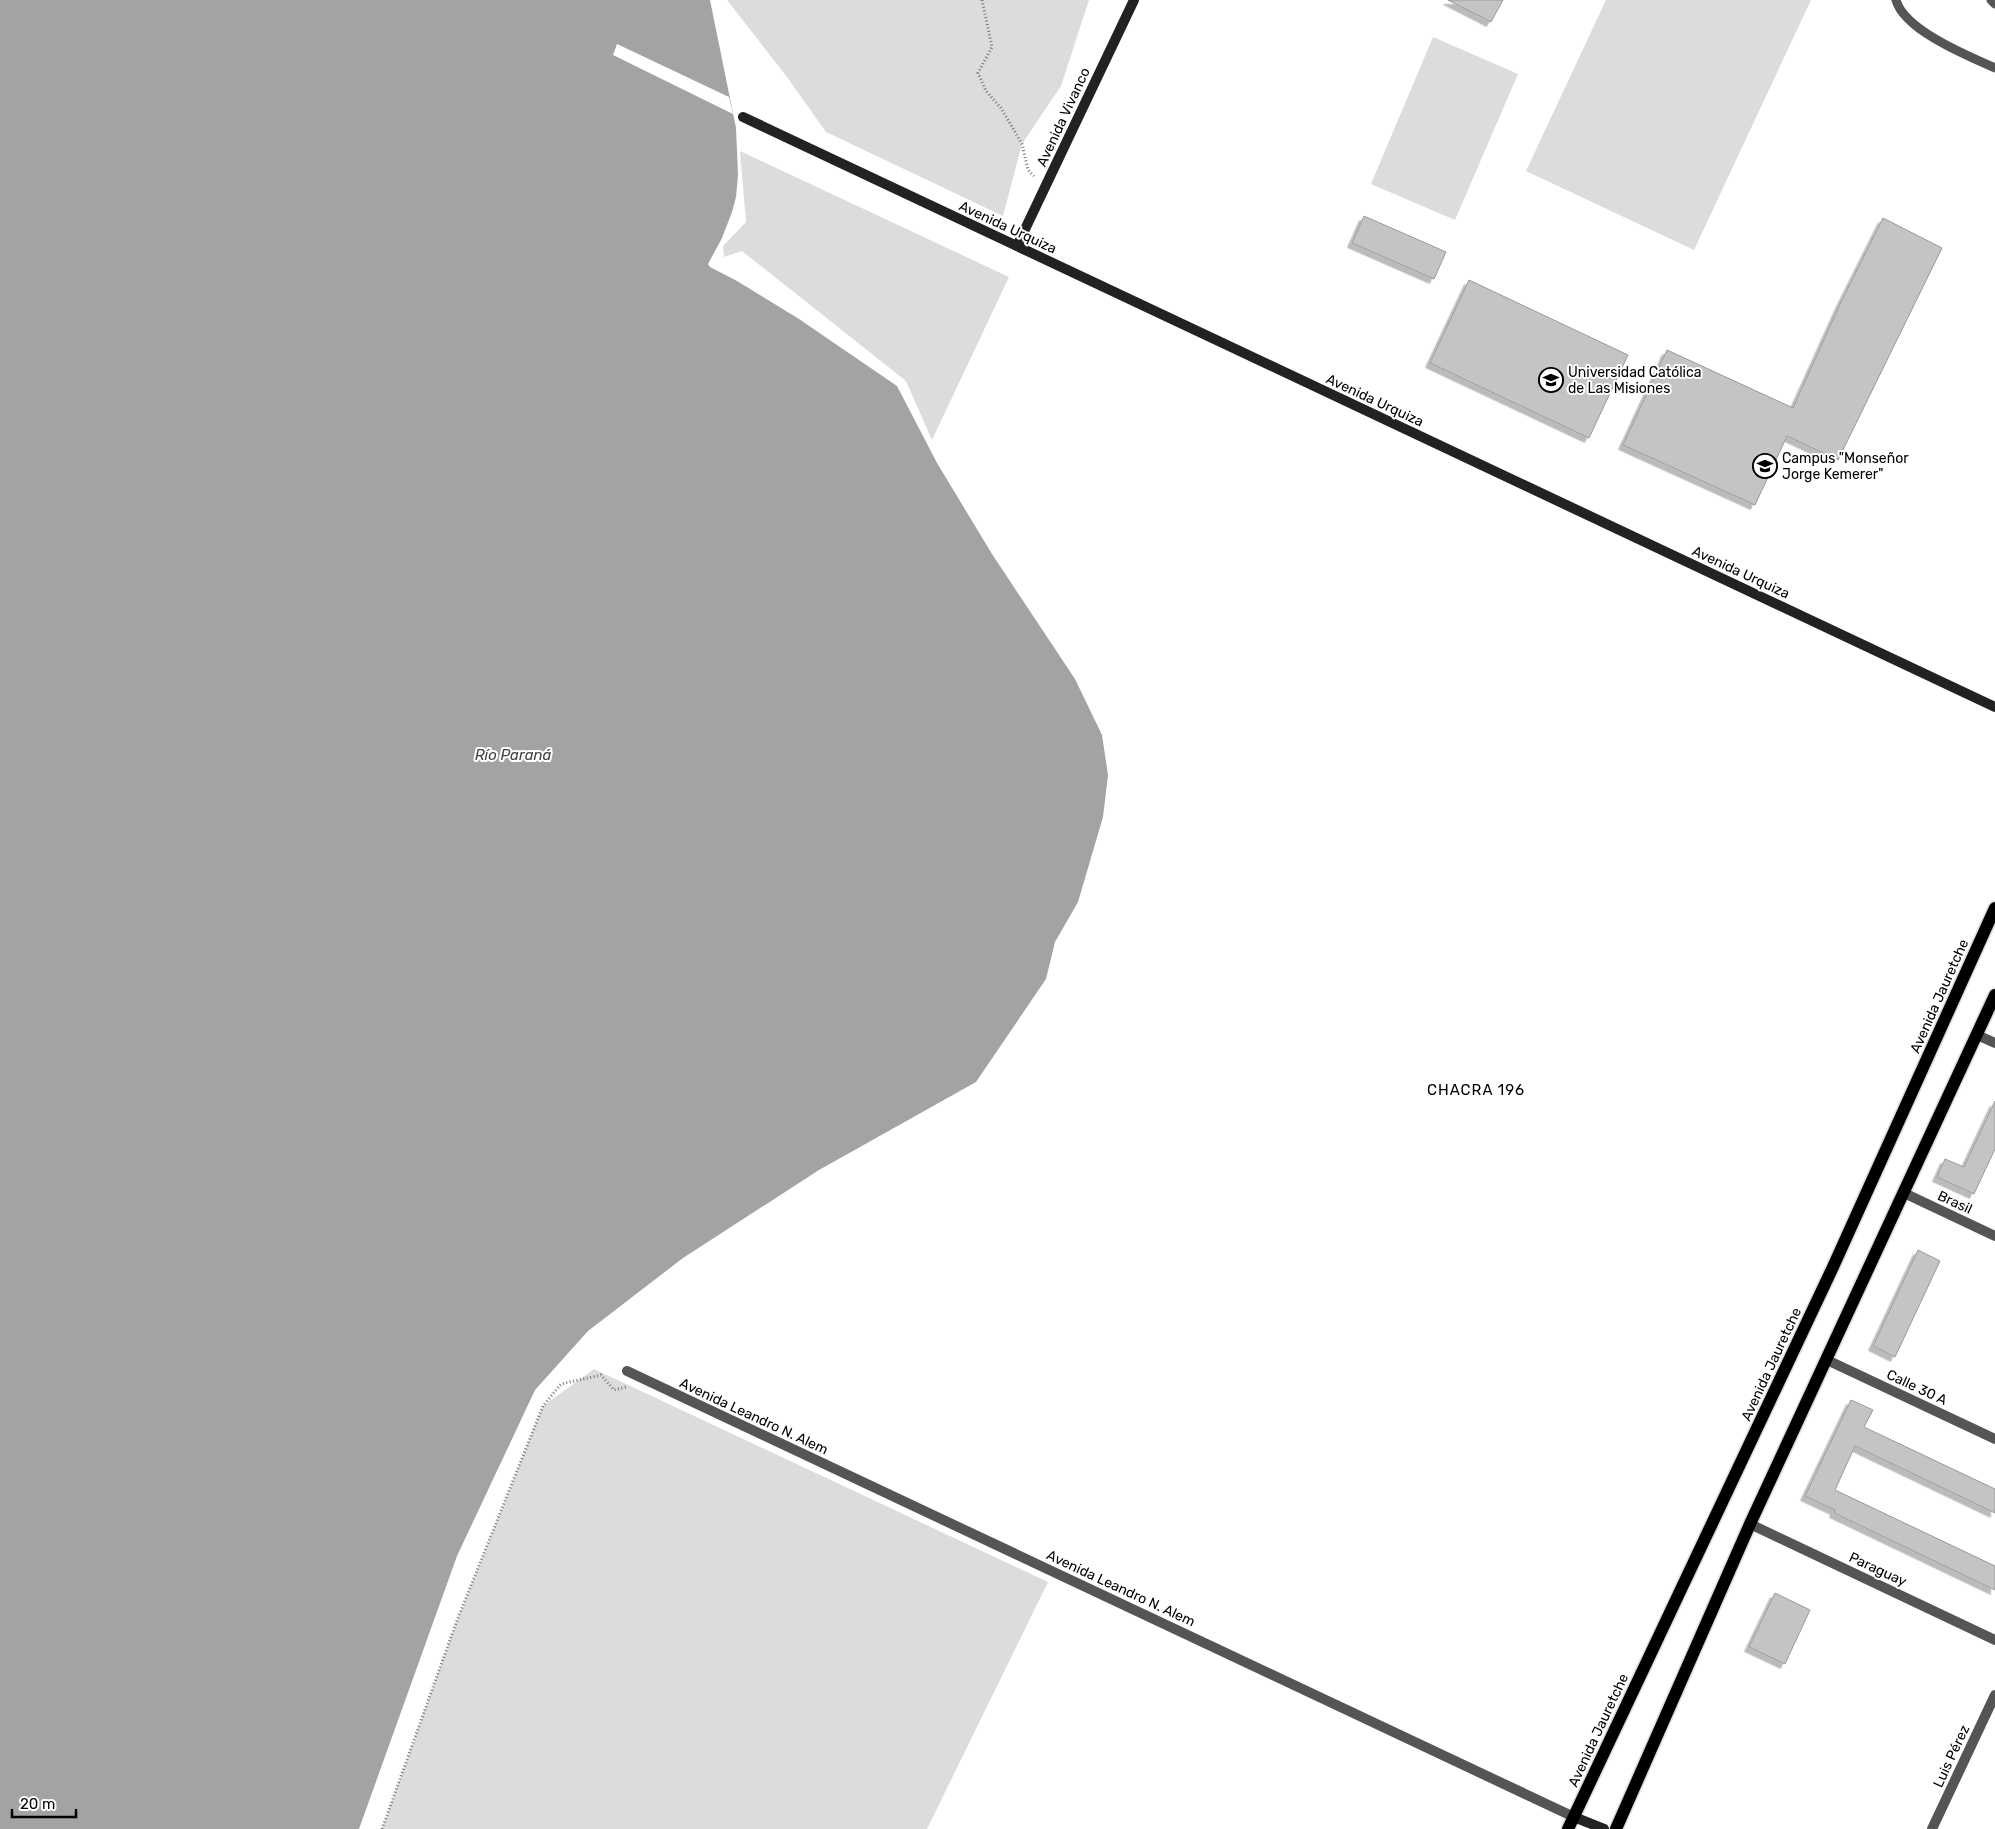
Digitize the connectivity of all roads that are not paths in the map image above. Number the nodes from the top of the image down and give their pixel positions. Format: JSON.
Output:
{"nodes":[{"id":1,"x":1134,"y":0,"type":"edge"},
{"id":2,"x":1896,"y":0,"type":"edge"},
{"id":3,"x":1991,"y":0,"type":"edge"},
{"id":4,"x":1995,"y":4,"type":"edge"},
{"id":5,"x":1995,"y":68,"type":"edge"},
{"id":6,"x":743,"y":117,"type":"dead end"},
{"id":7,"x":1017,"y":246,"type":"junction"},
{"id":8,"x":1995,"y":707,"type":"edge"},
{"id":9,"x":1995,"y":908,"type":"edge"},
{"id":10,"x":1995,"y":995,"type":"edge"},
{"id":11,"x":1977,"y":1035,"type":"junction"},
{"id":12,"x":1995,"y":1043,"type":"edge"},
{"id":13,"x":1904,"y":1194,"type":"junction"},
{"id":14,"x":1995,"y":1236,"type":"edge"},
{"id":15,"x":1827,"y":1360,"type":"junction"},
{"id":16,"x":627,"y":1371,"type":"dead end"},
{"id":17,"x":1995,"y":1439,"type":"edge"},
{"id":18,"x":1750,"y":1524,"type":"junction"},
{"id":19,"x":1995,"y":1640,"type":"edge"},
{"id":20,"x":1995,"y":1696,"type":"edge"},
{"id":21,"x":1574,"y":1817,"type":"junction"},
{"id":22,"x":1568,"y":1829,"type":"edge"},
{"id":23,"x":1604,"y":1829,"type":"edge"},
{"id":24,"x":1616,"y":1829,"type":"edge"},
{"id":25,"x":1932,"y":1829,"type":"edge"}],
"edges":[{"from":1,"to":7,"type":"main road","name":"Avenida Vivanco"},
{"from":2,"to":5,"type":"lane"},
{"from":3,"to":4,"type":"lane"},
{"from":6,"to":7,"type":"main road","name":"Avenida Urquiza"},
{"from":7,"to":8,"type":"main road","name":"Avenida Urquiza"},
{"from":9,"to":21,"type":"main road","name":"Avenida Jauretche"},
{"from":10,"to":11,"type":"main road"},
{"from":11,"to":12,"type":"street"},
{"from":11,"to":13,"type":"main road"},
{"from":13,"to":14,"type":"street","name":"Brasil"},
{"from":13,"to":15,"type":"main road"},
{"from":15,"to":17,"type":"street","name":"Calle 30 A"},
{"from":15,"to":18,"type":"main road"},
{"from":16,"to":21,"type":"street","name":"Avenida Leandro N. Alem"},
{"from":18,"to":19,"type":"street","name":"Paraguay"},
{"from":18,"to":24,"type":"main road"},
{"from":20,"to":25,"type":"street","name":"Luis Pérez"},
{"from":21,"to":22,"type":"main road","name":"Avenida Jauretche"},
{"from":21,"to":23,"type":"main road","name":"Avenida Leandro N. Alem"}]}
